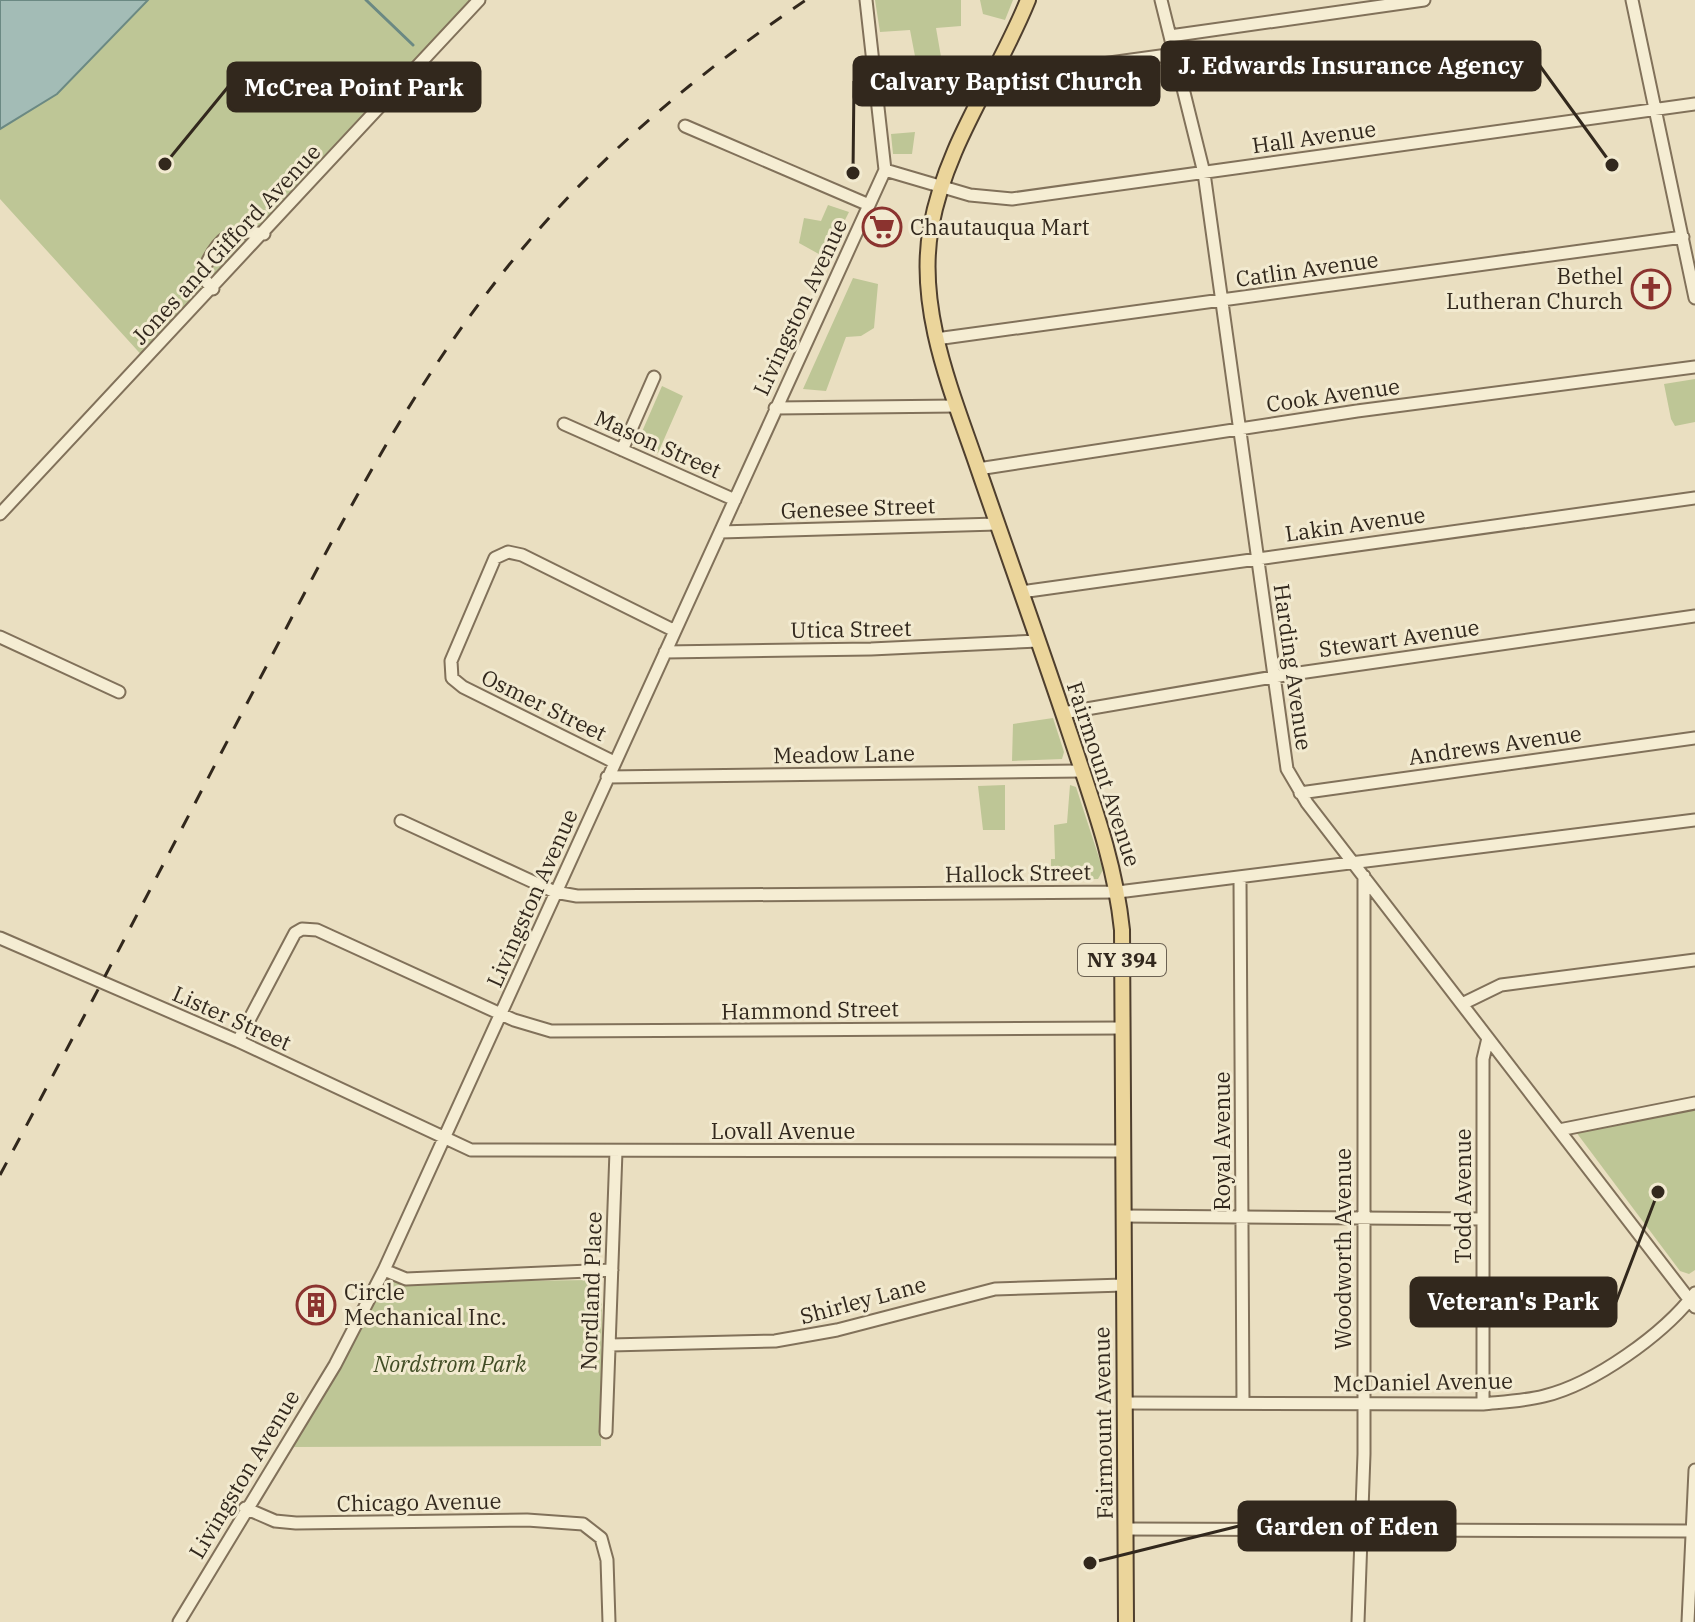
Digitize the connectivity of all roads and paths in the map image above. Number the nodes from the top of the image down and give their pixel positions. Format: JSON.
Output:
{"nodes":[{"id":1,"x":479,"y":0,"type":"edge"},
{"id":2,"x":866,"y":0,"type":"edge"},
{"id":3,"x":1028,"y":0,"type":"edge"},
{"id":4,"x":1161,"y":0,"type":"edge"},
{"id":5,"x":1424,"y":0,"type":"edge"},
{"id":6,"x":1632,"y":0,"type":"edge"},
{"id":7,"x":1170,"y":36,"type":"junction"},
{"id":8,"x":1175,"y":54,"type":"junction"},
{"id":9,"x":989,"y":80,"type":"junction"},
{"id":10,"x":877,"y":95,"type":"junction"},
{"id":11,"x":1695,"y":104,"type":"edge"},
{"id":12,"x":1656,"y":110,"type":"junction"},
{"id":13,"x":685,"y":126,"type":"dead end"},
{"id":14,"x":885,"y":170,"type":"junction"},
{"id":15,"x":1204,"y":173,"type":"junction"},
{"id":16,"x":939,"y":187,"type":"junction"},
{"id":17,"x":869,"y":205,"type":"junction"},
{"id":18,"x":264,"y":234,"type":"junction"},
{"id":19,"x":1683,"y":237,"type":"junction"},
{"id":20,"x":213,"y":289,"type":"junction"},
{"id":21,"x":1695,"y":298,"type":"edge"},
{"id":22,"x":1222,"y":301,"type":"junction"},
{"id":23,"x":936,"y":339,"type":"junction"},
{"id":24,"x":1695,"y":367,"type":"edge"},
{"id":25,"x":654,"y":377,"type":"dead end"},
{"id":26,"x":956,"y":406,"type":"junction"},
{"id":27,"x":775,"y":408,"type":"junction"},
{"id":28,"x":564,"y":424,"type":"dead end"},
{"id":29,"x":1239,"y":429,"type":"junction"},
{"id":30,"x":622,"y":450,"type":"junction"},
{"id":31,"x":978,"y":469,"type":"junction"},
{"id":32,"x":1695,"y":498,"type":"edge"},
{"id":33,"x":735,"y":500,"type":"junction"},
{"id":34,"x":0,"y":514,"type":"edge"},
{"id":35,"x":997,"y":524,"type":"junction"},
{"id":36,"x":720,"y":532,"type":"junction"},
{"id":37,"x":1257,"y":557,"type":"junction"},
{"id":38,"x":1021,"y":592,"type":"junction"},
{"id":39,"x":1695,"y":616,"type":"edge"},
{"id":40,"x":675,"y":631,"type":"junction"},
{"id":41,"x":0,"y":637,"type":"edge"},
{"id":42,"x":1038,"y":641,"type":"junction"},
{"id":43,"x":665,"y":652,"type":"junction"},
{"id":44,"x":1274,"y":677,"type":"junction"},
{"id":45,"x":119,"y":692,"type":"dead end"},
{"id":46,"x":1063,"y":713,"type":"junction"},
{"id":47,"x":1695,"y":738,"type":"edge"},
{"id":48,"x":614,"y":762,"type":"junction"},
{"id":49,"x":1082,"y":771,"type":"junction"},
{"id":50,"x":607,"y":777,"type":"junction"},
{"id":51,"x":1300,"y":793,"type":"junction"},
{"id":52,"x":1695,"y":820,"type":"edge"},
{"id":53,"x":401,"y":821,"type":"dead end"},
{"id":54,"x":1355,"y":863,"type":"junction"},
{"id":55,"x":1364,"y":876,"type":"junction"},
{"id":56,"x":1240,"y":879,"type":"junction"},
{"id":57,"x":555,"y":892,"type":"junction"},
{"id":58,"x":1118,"y":892,"type":"junction"},
{"id":59,"x":0,"y":938,"type":"edge"},
{"id":60,"x":1695,"y":960,"type":"edge"},
{"id":61,"x":1462,"y":1004,"type":"junction"},
{"id":62,"x":502,"y":1015,"type":"junction"},
{"id":63,"x":1122,"y":1028,"type":"junction"},
{"id":64,"x":1488,"y":1038,"type":"junction"},
{"id":65,"x":238,"y":1041,"type":"junction"},
{"id":66,"x":1695,"y":1103,"type":"edge"},
{"id":67,"x":1559,"y":1130,"type":"junction"},
{"id":68,"x":445,"y":1140,"type":"junction"},
{"id":69,"x":616,"y":1151,"type":"junction"},
{"id":70,"x":1123,"y":1151,"type":"junction"},
{"id":71,"x":1123,"y":1216,"type":"junction"},
{"id":72,"x":1243,"y":1217,"type":"junction"},
{"id":73,"x":1363,"y":1218,"type":"junction"},
{"id":74,"x":1483,"y":1219,"type":"junction"},
{"id":75,"x":384,"y":1270,"type":"junction"},
{"id":76,"x":612,"y":1270,"type":"junction"},
{"id":77,"x":1124,"y":1285,"type":"junction"},
{"id":78,"x":1693,"y":1300,"type":"edge"},
{"id":79,"x":610,"y":1345,"type":"junction"},
{"id":80,"x":1125,"y":1403,"type":"junction"},
{"id":81,"x":1243,"y":1403,"type":"junction"},
{"id":82,"x":1363,"y":1404,"type":"junction"},
{"id":83,"x":1483,"y":1404,"type":"junction"},
{"id":84,"x":606,"y":1432,"type":"dead end"},
{"id":85,"x":1695,"y":1470,"type":"edge"},
{"id":86,"x":245,"y":1508,"type":"junction"},
{"id":87,"x":1127,"y":1529,"type":"junction"},
{"id":88,"x":1362,"y":1529,"type":"junction"},
{"id":89,"x":1691,"y":1531,"type":"junction"},
{"id":90,"x":179,"y":1622,"type":"edge"},
{"id":91,"x":609,"y":1622,"type":"edge"},
{"id":92,"x":1126,"y":1622,"type":"edge"},
{"id":93,"x":1358,"y":1622,"type":"edge"},
{"id":94,"x":1688,"y":1622,"type":"edge"}],
"edges":[{"from":1,"to":18,"type":"street","name":"Jones and Gifford Avenue"},
{"from":2,"to":10,"type":"street"},
{"from":3,"to":9,"type":"main road","number":"NY 394"},
{"from":4,"to":7,"type":"street","name":"Harding Avenue"},
{"from":5,"to":7,"type":"street"},
{"from":6,"to":12,"type":"street"},
{"from":7,"to":8,"type":"street","name":"Harding Avenue"},
{"from":8,"to":9,"type":"street"},
{"from":8,"to":15,"type":"street","name":"Harding Avenue"},
{"from":9,"to":10,"type":"street"},
{"from":9,"to":16,"type":"main road","number":"NY 394"},
{"from":10,"to":14,"type":"street"},
{"from":11,"to":12,"type":"street","name":"Hall Avenue"},
{"from":12,"to":15,"type":"street","name":"Hall Avenue"},
{"from":12,"to":19,"type":"street"},
{"from":13,"to":17,"type":"street"},
{"from":14,"to":16,"type":"street"},
{"from":14,"to":17,"type":"street","name":"Livingston Avenue"},
{"from":15,"to":16,"type":"street","name":"Hall Avenue"},
{"from":15,"to":22,"type":"street","name":"Harding Avenue"},
{"from":16,"to":23,"type":"main road","name":"Fairmount Avenue","number":"NY 394"},
{"from":17,"to":27,"type":"street","name":"Livingston Avenue"},
{"from":18,"to":20,"type":"street","name":"Jones and Gifford Avenue"},
{"from":18,"to":20,"type":"street"},
{"from":19,"to":21,"type":"street"},
{"from":19,"to":22,"type":"street","name":"Catlin Avenue"},
{"from":20,"to":34,"type":"street","name":"Jones and Gifford Avenue"},
{"from":22,"to":23,"type":"street","name":"Catlin Avenue"},
{"from":22,"to":29,"type":"street","name":"Harding Avenue"},
{"from":23,"to":26,"type":"main road","name":"Fairmount Avenue","number":"NY 394"},
{"from":24,"to":29,"type":"street","name":"Cook Avenue"},
{"from":25,"to":30,"type":"street"},
{"from":26,"to":27,"type":"street"},
{"from":26,"to":31,"type":"main road","name":"Fairmount Avenue","number":"NY 394"},
{"from":27,"to":33,"type":"street","name":"Livingston Avenue"},
{"from":28,"to":30,"type":"street","name":"Mason Street"},
{"from":29,"to":31,"type":"street","name":"Cook Avenue"},
{"from":29,"to":37,"type":"street","name":"Harding Avenue"},
{"from":30,"to":33,"type":"street","name":"Mason Street"},
{"from":31,"to":35,"type":"main road","name":"Fairmount Avenue","number":"NY 394"},
{"from":32,"to":37,"type":"street","name":"Lakin Avenue"},
{"from":33,"to":36,"type":"street","name":"Livingston Avenue"},
{"from":35,"to":36,"type":"street","name":"Genesee Street"},
{"from":35,"to":38,"type":"main road","name":"Fairmount Avenue","number":"NY 394"},
{"from":36,"to":40,"type":"street","name":"Livingston Avenue"},
{"from":37,"to":38,"type":"street","name":"Lakin Avenue"},
{"from":37,"to":44,"type":"street","name":"Harding Avenue"},
{"from":38,"to":42,"type":"main road","name":"Fairmount Avenue","number":"NY 394"},
{"from":39,"to":44,"type":"street","name":"Stewart Avenue"},
{"from":40,"to":43,"type":"street","name":"Livingston Avenue"},
{"from":40,"to":48,"type":"street","name":"Osmer Street"},
{"from":41,"to":45,"type":"street"},
{"from":42,"to":43,"type":"street","name":"Utica Street"},
{"from":42,"to":46,"type":"main road","name":"Fairmount Avenue","number":"NY 394"},
{"from":43,"to":48,"type":"street","name":"Livingston Avenue"},
{"from":44,"to":46,"type":"street","name":"Stewart Avenue"},
{"from":44,"to":51,"type":"street","name":"Harding Avenue"},
{"from":46,"to":49,"type":"main road","name":"Fairmount Avenue","number":"NY 394"},
{"from":47,"to":51,"type":"street","name":"Andrews Avenue"},
{"from":48,"to":50,"type":"street","name":"Livingston Avenue"},
{"from":49,"to":50,"type":"street","name":"Meadow Lane"},
{"from":49,"to":58,"type":"main road","name":"Fairmount Avenue","number":"NY 394"},
{"from":50,"to":57,"type":"street","name":"Livingston Avenue"},
{"from":51,"to":54,"type":"street","name":"Harding Avenue"},
{"from":52,"to":54,"type":"street","name":"Hallock Street"},
{"from":53,"to":57,"type":"street","name":"Hallock Street"},
{"from":54,"to":55,"type":"street","name":"Harding Avenue"},
{"from":54,"to":56,"type":"street","name":"Hallock Street"},
{"from":55,"to":61,"type":"street","name":"Harding Avenue"},
{"from":55,"to":73,"type":"street","name":"Woodworth Avenue"},
{"from":56,"to":58,"type":"street","name":"Hallock Street"},
{"from":56,"to":72,"type":"street","name":"Royal Avenue"},
{"from":57,"to":58,"type":"street","name":"Hallock Street"},
{"from":57,"to":62,"type":"street","name":"Livingston Avenue"},
{"from":58,"to":63,"type":"main road","name":"Fairmount Avenue","number":"NY 394"},
{"from":59,"to":65,"type":"street","name":"Lister Street"},
{"from":60,"to":61,"type":"street"},
{"from":61,"to":64,"type":"street","name":"Harding Avenue"},
{"from":62,"to":63,"type":"street","name":"Hammond Street"},
{"from":62,"to":65,"type":"street","name":"Hammond Street"},
{"from":62,"to":68,"type":"street","name":"Livingston Avenue"},
{"from":63,"to":70,"type":"main road","name":"Fairmount Avenue","number":"NY 394"},
{"from":64,"to":67,"type":"street","name":"Harding Avenue"},
{"from":64,"to":74,"type":"street","name":"Todd Avenue"},
{"from":65,"to":68,"type":"street","name":"Lister Street"},
{"from":66,"to":67,"type":"street"},
{"from":67,"to":78,"type":"street","name":"Harding Avenue"},
{"from":68,"to":69,"type":"street","name":"Lovall Avenue"},
{"from":68,"to":75,"type":"street","name":"Livingston Avenue"},
{"from":69,"to":70,"type":"street","name":"Lovall Avenue"},
{"from":69,"to":76,"type":"street","name":"Nordland Place"},
{"from":70,"to":71,"type":"main road","name":"Fairmount Avenue","number":"NY 394"},
{"from":71,"to":72,"type":"street"},
{"from":71,"to":77,"type":"main road","name":"Fairmount Avenue","number":"NY 394"},
{"from":72,"to":73,"type":"street"},
{"from":72,"to":81,"type":"street","name":"Royal Avenue"},
{"from":73,"to":74,"type":"street"},
{"from":73,"to":82,"type":"street","name":"Woodworth Avenue"},
{"from":74,"to":83,"type":"street","name":"Todd Avenue"},
{"from":75,"to":76,"type":"street"},
{"from":75,"to":86,"type":"street","name":"Livingston Avenue"},
{"from":76,"to":79,"type":"street","name":"Nordland Place"},
{"from":77,"to":79,"type":"street","name":"Shirley Lane"},
{"from":77,"to":80,"type":"main road","name":"Fairmount Avenue","number":"NY 394"},
{"from":78,"to":83,"type":"street","name":"McDaniel Avenue"},
{"from":79,"to":84,"type":"street","name":"Nordland Place"},
{"from":80,"to":81,"type":"street","name":"McDaniel Avenue"},
{"from":80,"to":87,"type":"main road","name":"Fairmount Avenue","number":"NY 394"},
{"from":81,"to":82,"type":"street","name":"McDaniel Avenue"},
{"from":82,"to":83,"type":"street","name":"McDaniel Avenue"},
{"from":82,"to":88,"type":"street","name":"Woodworth Avenue"},
{"from":85,"to":89,"type":"street"},
{"from":86,"to":90,"type":"street","name":"Livingston Avenue"},
{"from":86,"to":91,"type":"street","name":"Chicago Avenue"},
{"from":87,"to":88,"type":"street"},
{"from":87,"to":92,"type":"main road","name":"Fairmount Avenue","number":"NY 394"},
{"from":88,"to":89,"type":"street"},
{"from":88,"to":93,"type":"street","name":"Woodworth Avenue"},
{"from":89,"to":94,"type":"street"}]}
